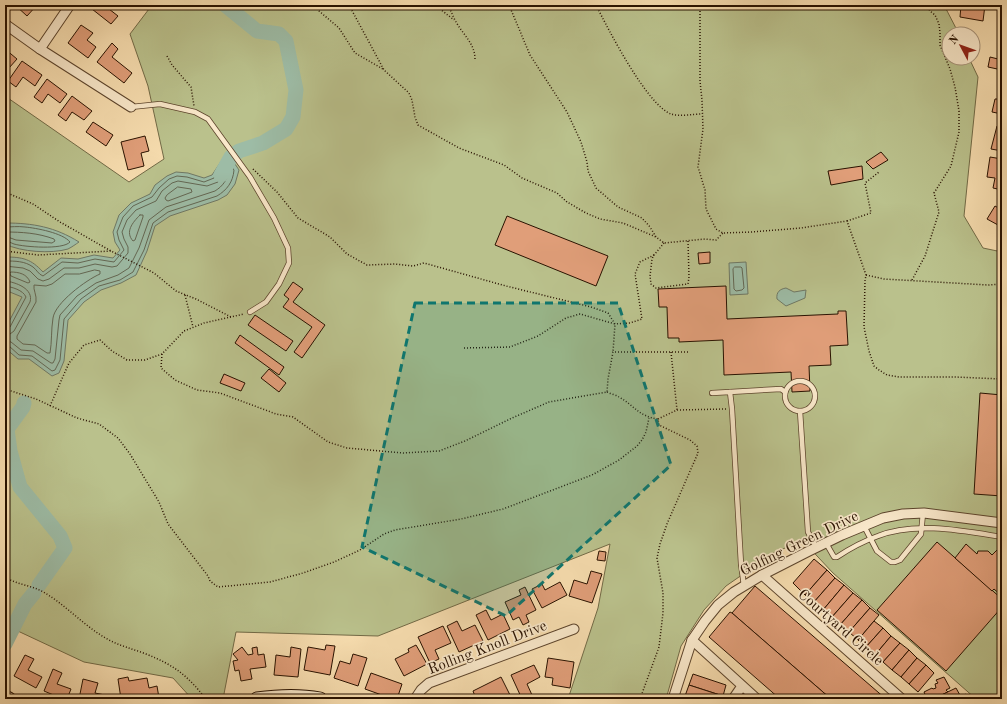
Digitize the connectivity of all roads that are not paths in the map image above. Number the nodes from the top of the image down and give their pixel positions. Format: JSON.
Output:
{"nodes":[{"id":1,"x":70,"y":5,"type":"edge"},
{"id":2,"x":5,"y":24,"type":"edge"},
{"id":3,"x":40,"y":49,"type":"junction"},
{"id":4,"x":131,"y":107,"type":"joint"},
{"id":5,"x":250,"y":312,"type":"road end"},
{"id":6,"x":730,"y":392,"type":"junction"},
{"id":7,"x":785,"y":392,"type":"junction"},
{"id":8,"x":712,"y":393,"type":"dead end"},
{"id":9,"x":800,"y":411,"type":"junction"},
{"id":10,"x":923,"y":513,"type":"junction"},
{"id":11,"x":1002,"y":523,"type":"edge"},
{"id":12,"x":864,"y":526,"type":"junction"},
{"id":13,"x":922,"y":528,"type":"junction"},
{"id":14,"x":1002,"y":537,"type":"edge"},
{"id":15,"x":871,"y":539,"type":"junction"},
{"id":16,"x":826,"y":543,"type":"junction"},
{"id":17,"x":816,"y":547,"type":"junction"},
{"id":18,"x":762,"y":576,"type":"junction"},
{"id":19,"x":744,"y":586,"type":"junction"},
{"id":20,"x":574,"y":628,"type":"dead end"},
{"id":21,"x":692,"y":640,"type":"junction"},
{"id":22,"x":742,"y":686,"type":"junction"},
{"id":23,"x":5,"y":697,"type":"edge"},
{"id":24,"x":10,"y":699,"type":"edge"},
{"id":25,"x":257,"y":699,"type":"edge"},
{"id":26,"x":320,"y":699,"type":"edge"},
{"id":27,"x":415,"y":699,"type":"edge"},
{"id":28,"x":673,"y":699,"type":"edge"},
{"id":29,"x":733,"y":699,"type":"edge"},
{"id":30,"x":757,"y":699,"type":"edge"},
{"id":31,"x":902,"y":699,"type":"edge"}],
"edges":[{"from":1,"to":3,"type":"street"},
{"from":2,"to":3,"type":"street"},
{"from":3,"to":4,"type":"street"},
{"from":4,"to":5,"type":"lane"},
{"from":6,"to":7,"type":"lane"},
{"from":6,"to":8,"type":"lane"},
{"from":6,"to":19,"type":"lane"},
{"from":7,"to":9,"type":"lane"},
{"from":7,"to":9,"type":"lane"},
{"from":9,"to":17,"type":"lane"},
{"from":10,"to":11,"type":"street","name":"Golfing Green Drive"},
{"from":10,"to":12,"type":"street","name":"Golfing Green Drive"},
{"from":10,"to":13,"type":"lane"},
{"from":12,"to":15,"type":"lane"},
{"from":12,"to":16,"type":"street","name":"Golfing Green Drive"},
{"from":13,"to":14,"type":"lane"},
{"from":13,"to":15,"type":"lane"},
{"from":13,"to":15,"type":"lane"},
{"from":15,"to":16,"type":"lane"},
{"from":16,"to":17,"type":"street","name":"Golfing Green Drive"},
{"from":17,"to":18,"type":"street","name":"Golfing Green Drive"},
{"from":18,"to":19,"type":"street","name":"Golfing Green Drive"},
{"from":18,"to":31,"type":"street","name":"Courtyard Circle"},
{"from":19,"to":21,"type":"street","name":"Golfing Green Drive"},
{"from":20,"to":27,"type":"street","name":"Rolling Knoll Drive"},
{"from":21,"to":22,"type":"street"},
{"from":21,"to":28,"type":"street","name":"Golfing Green Drive"},
{"from":22,"to":29,"type":"street"},
{"from":22,"to":30,"type":"street"},
{"from":23,"to":24,"type":"main road"},
{"from":25,"to":26,"type":"main road"}]}
